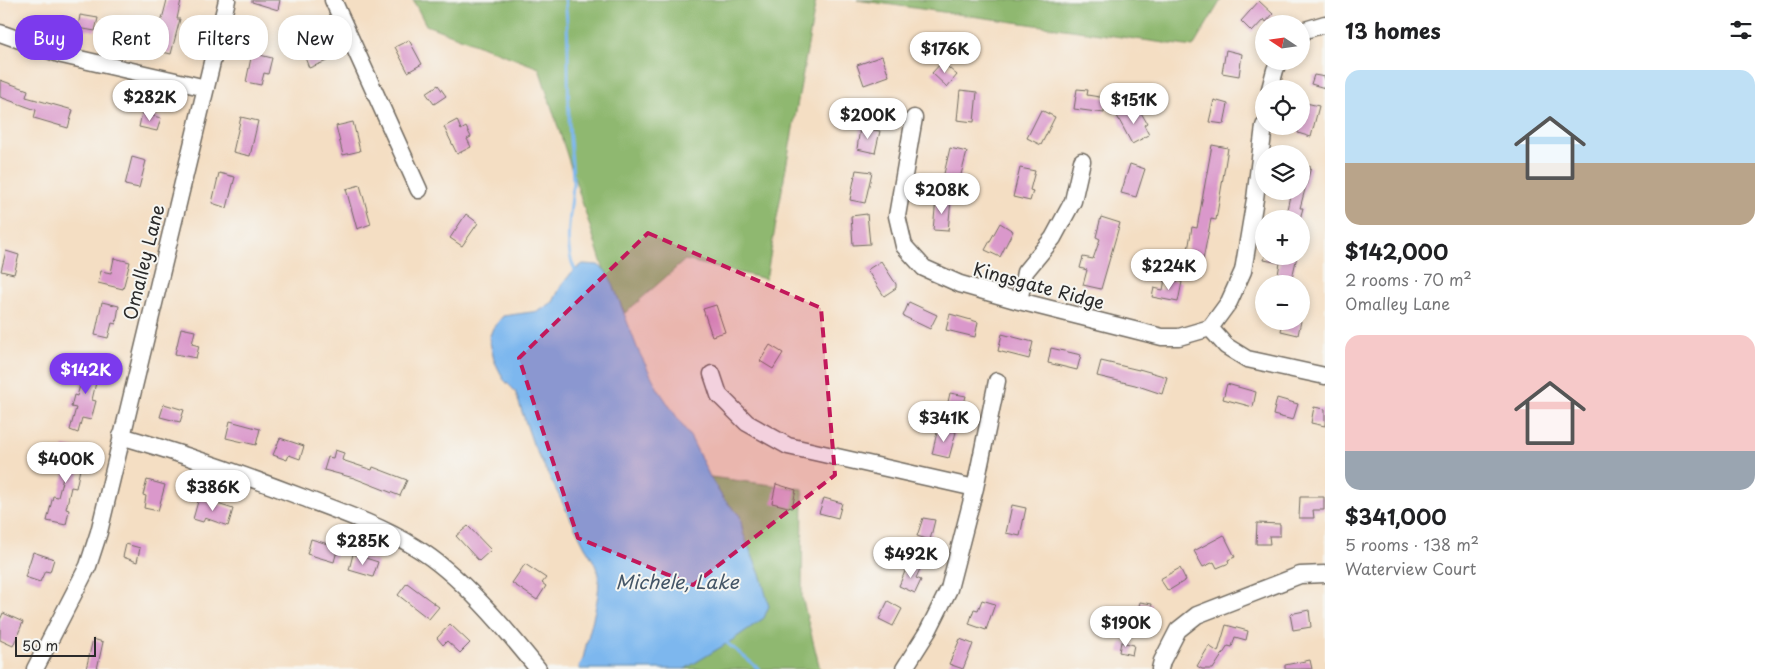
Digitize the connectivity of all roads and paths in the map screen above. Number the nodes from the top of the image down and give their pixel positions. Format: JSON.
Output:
{"nodes":[{"id":1,"x":226,"y":0,"type":"edge"},
{"id":2,"x":333,"y":0,"type":"edge"},
{"id":3,"x":1325,"y":24,"type":"edge"},
{"id":4,"x":1310,"y":28,"type":"edge"},
{"id":5,"x":0,"y":33,"type":"edge"},
{"id":6,"x":206,"y":88,"type":"junction"},
{"id":7,"x":914,"y":118,"type":"dead end"},
{"id":8,"x":1263,"y":135,"type":"edge"},
{"id":9,"x":1082,"y":161,"type":"dead end"},
{"id":10,"x":420,"y":190,"type":"dead end"},
{"id":11,"x":1019,"y":301,"type":"junction"},
{"id":12,"x":1210,"y":328,"type":"junction"},
{"id":13,"x":712,"y":374,"type":"dead end"},
{"id":14,"x":1325,"y":376,"type":"edge"},
{"id":15,"x":997,"y":381,"type":"dead end"},
{"id":16,"x":122,"y":436,"type":"junction"},
{"id":17,"x":975,"y":488,"type":"junction"},
{"id":18,"x":1325,"y":574,"type":"edge"},
{"id":19,"x":34,"y":669,"type":"edge"},
{"id":20,"x":538,"y":669,"type":"edge"},
{"id":21,"x":904,"y":669,"type":"edge"},
{"id":22,"x":1160,"y":669,"type":"edge"}],
"edges":[{"from":1,"to":6,"type":"street","name":"Omalley Lane"},
{"from":2,"to":10,"type":"street"},
{"from":3,"to":4,"type":"street"},
{"from":5,"to":6,"type":"street"},
{"from":6,"to":16,"type":"street","name":"Omalley Lane"},
{"from":7,"to":11,"type":"street","name":"Kingsgate Ridge"},
{"from":8,"to":12,"type":"street"},
{"from":9,"to":11,"type":"street"},
{"from":11,"to":12,"type":"street","name":"Kingsgate Ridge"},
{"from":12,"to":14,"type":"street"},
{"from":13,"to":17,"type":"street"},
{"from":15,"to":17,"type":"street"},
{"from":16,"to":19,"type":"street","name":"Omalley Lane"},
{"from":16,"to":20,"type":"street"},
{"from":17,"to":21,"type":"street"},
{"from":18,"to":22,"type":"street"}]}
